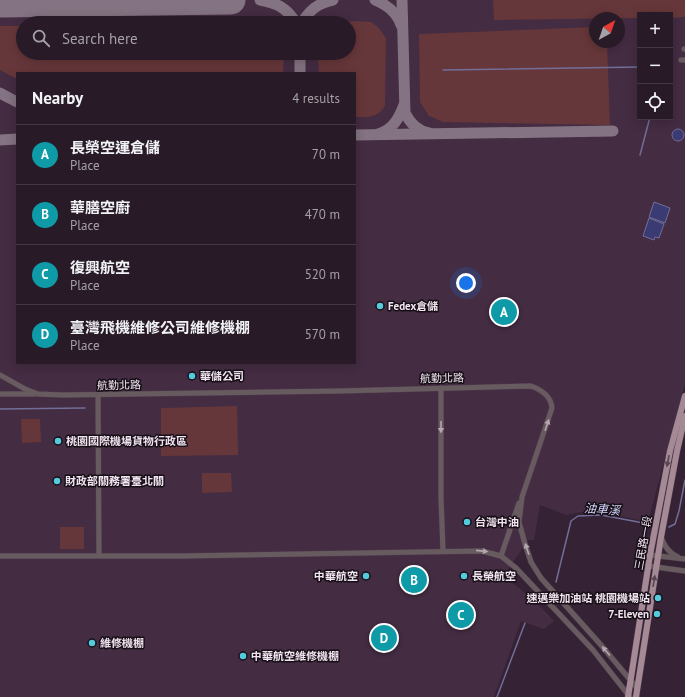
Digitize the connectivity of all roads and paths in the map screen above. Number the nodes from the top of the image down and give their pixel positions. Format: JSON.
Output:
{"nodes":[{"id":1,"x":0,"y":375,"type":"edge"},
{"id":2,"x":441,"y":388,"type":"junction"},
{"id":3,"x":0,"y":394,"type":"edge"},
{"id":4,"x":38,"y":394,"type":"junction"},
{"id":5,"x":98,"y":395,"type":"junction"},
{"id":6,"x":685,"y":396,"type":"edge"},
{"id":7,"x":685,"y":416,"type":"edge"},
{"id":8,"x":522,"y":497,"type":"junction"},
{"id":9,"x":661,"y":537,"type":"junction"},
{"id":10,"x":443,"y":551,"type":"junction"},
{"id":11,"x":99,"y":555,"type":"junction"},
{"id":12,"x":650,"y":555,"type":"junction"},
{"id":13,"x":0,"y":556,"type":"edge"},
{"id":14,"x":500,"y":556,"type":"junction"},
{"id":15,"x":658,"y":556,"type":"junction"},
{"id":16,"x":685,"y":559,"type":"edge"},
{"id":17,"x":649,"y":566,"type":"junction"},
{"id":18,"x":656,"y":568,"type":"junction"},
{"id":19,"x":685,"y":571,"type":"edge"},
{"id":20,"x":631,"y":681,"type":"junction"},
{"id":21,"x":637,"y":688,"type":"junction"},
{"id":22,"x":629,"y":697,"type":"edge"},
{"id":23,"x":636,"y":697,"type":"edge"}],
"edges":[{"from":1,"to":4,"type":"street","name":"航勤北路"},
{"from":2,"to":5,"type":"street","name":"航勤北路"},
{"from":8,"to":2,"type":"street","name":"航勤北路","one_way":true},
{"from":2,"to":10,"type":"street","one_way":true},
{"from":3,"to":4,"type":"street"},
{"from":4,"to":5,"type":"street","name":"航勤北路"},
{"from":5,"to":11,"type":"street"},
{"from":6,"to":12,"type":"main road","name":"三民路一段","one_way":true},
{"from":7,"to":9,"type":"main road","name":"三民路一段"},
{"from":8,"to":14,"type":"street"},
{"from":20,"to":8,"type":"street","name":"航勤北路","one_way":true},
{"from":9,"to":15,"type":"main road","name":"三民路一段"},
{"from":9,"to":16,"type":"street"},
{"from":10,"to":11,"type":"street"},
{"from":10,"to":14,"type":"street","one_way":true},
{"from":11,"to":13,"type":"street"},
{"from":12,"to":15,"type":"street"},
{"from":12,"to":17,"type":"main road","name":"三民路一段"},
{"from":14,"to":22,"type":"street"},
{"from":15,"to":16,"type":"street"},
{"from":15,"to":18,"type":"main road","name":"三民路一段"},
{"from":17,"to":18,"type":"street"},
{"from":17,"to":20,"type":"main road","name":"三民路一段"},
{"from":18,"to":19,"type":"street"},
{"from":21,"to":18,"type":"main road","name":"三民路一段","one_way":true},
{"from":20,"to":21,"type":"street","name":"航勤北路"},
{"from":20,"to":22,"type":"main road","name":"三民路一段"},
{"from":21,"to":23,"type":"main road","name":"三民路一段"}]}
